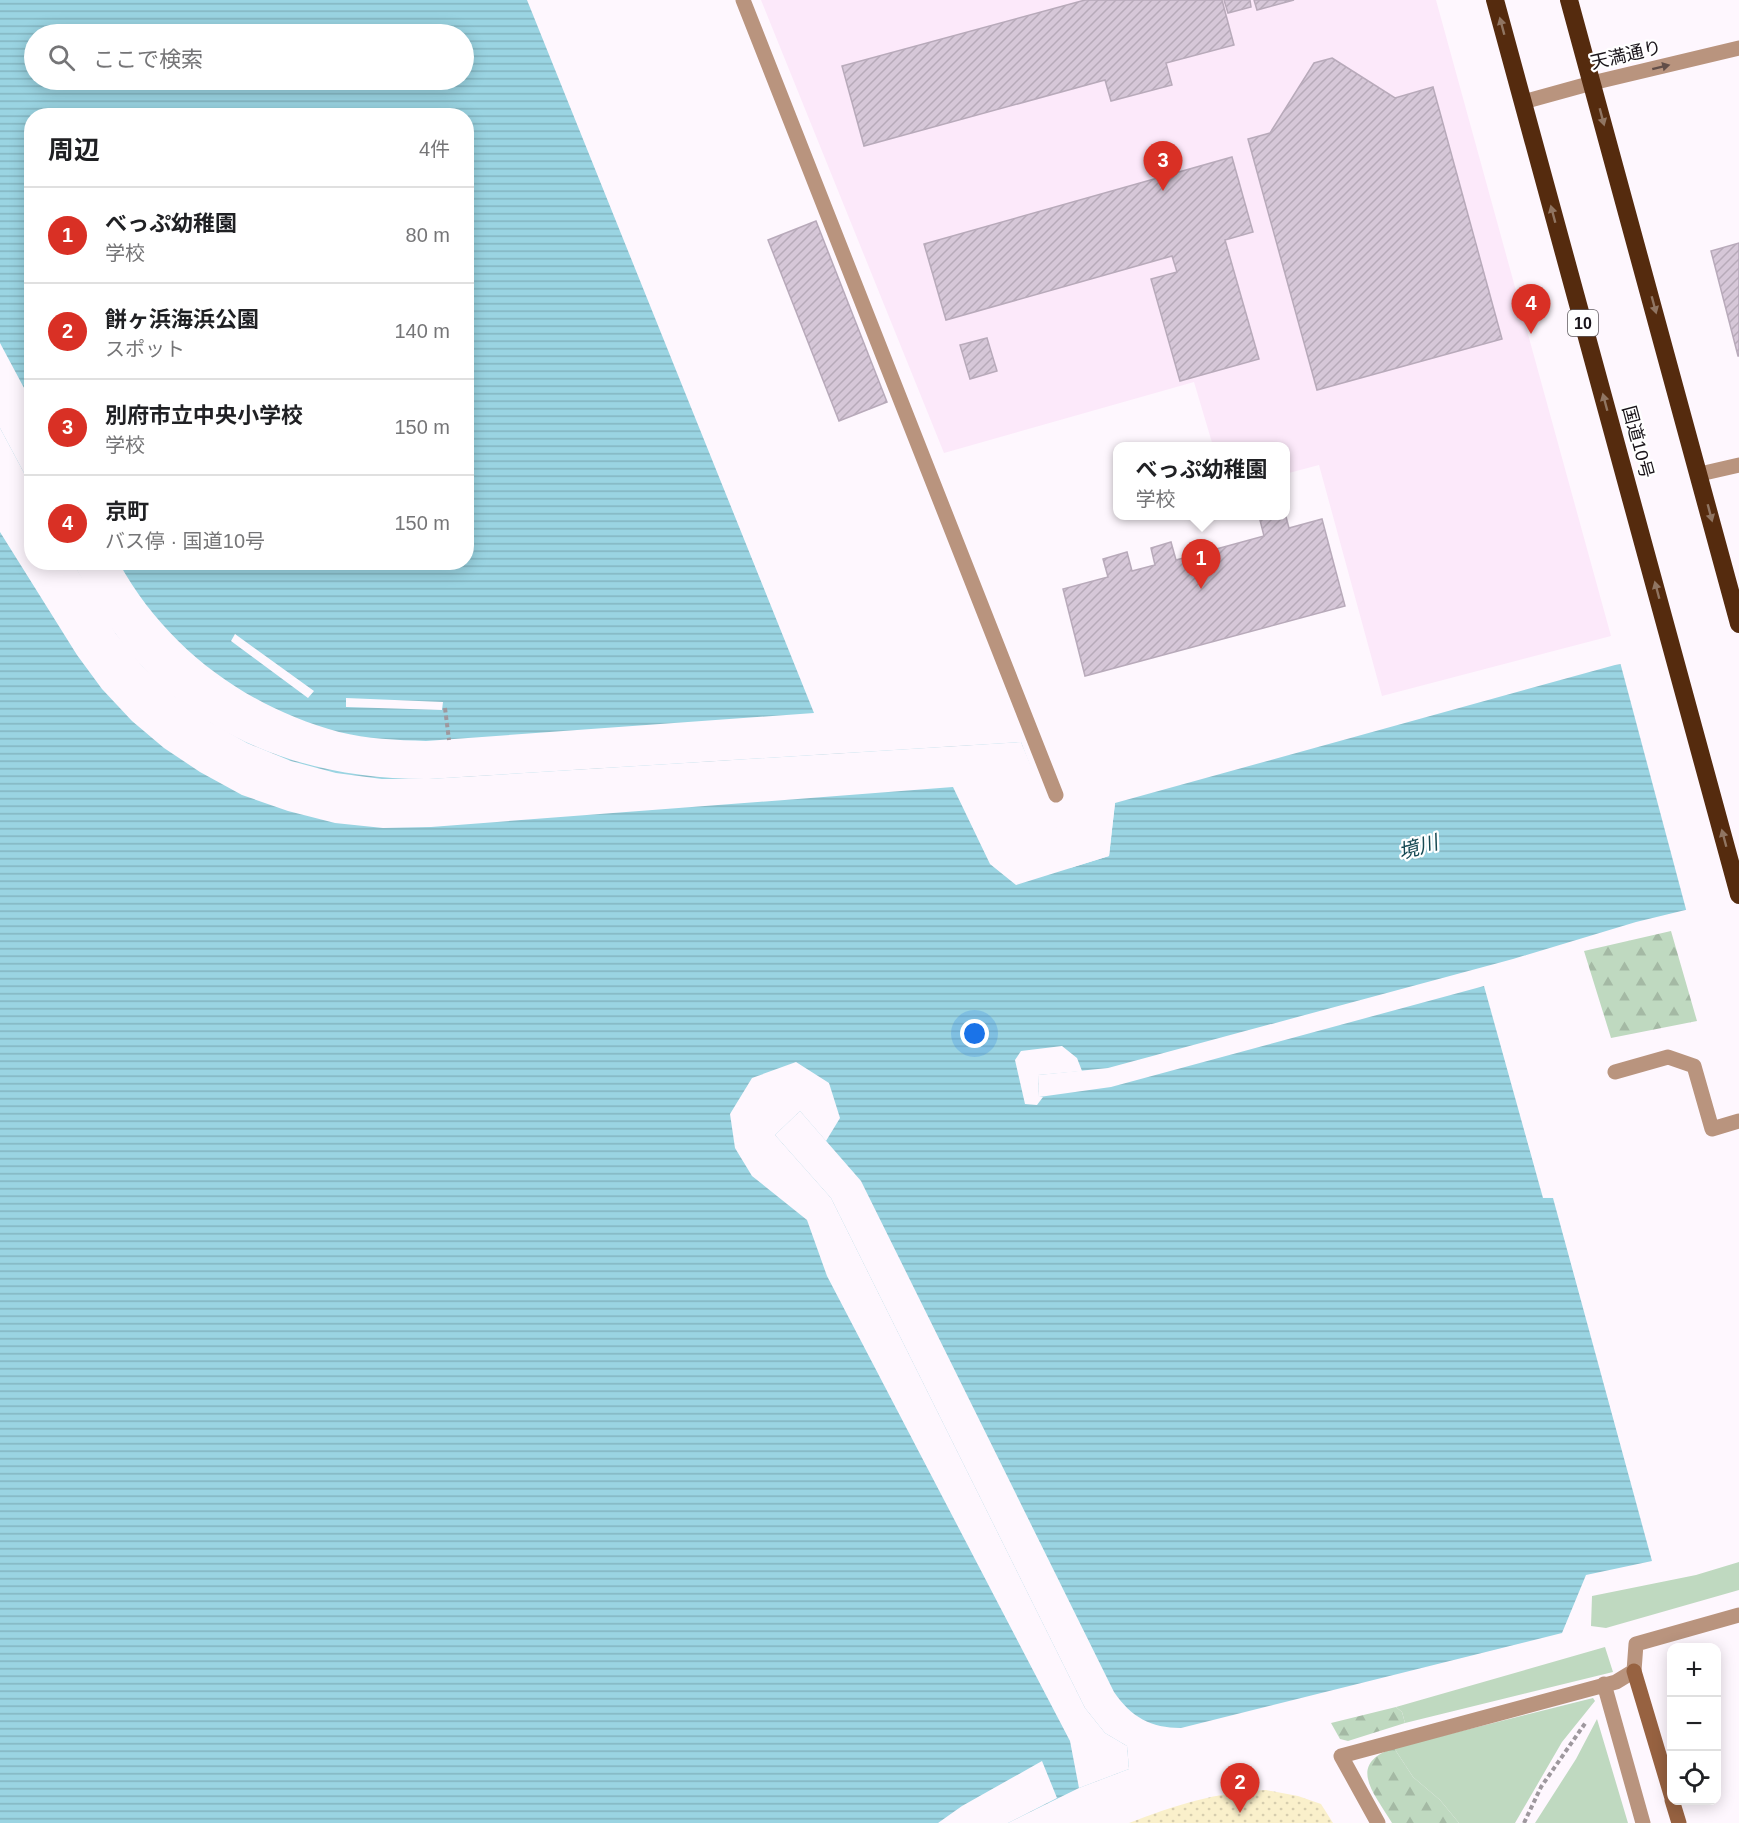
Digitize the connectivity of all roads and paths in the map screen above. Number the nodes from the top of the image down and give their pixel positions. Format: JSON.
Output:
{"nodes":[{"id":1,"x":743,"y":0,"type":"edge"},
{"id":2,"x":1495,"y":0,"type":"edge"},
{"id":3,"x":1569,"y":0,"type":"edge"},
{"id":4,"x":1739,"y":48,"type":"edge"},
{"id":5,"x":1592,"y":82,"type":"junction"},
{"id":6,"x":1523,"y":102,"type":"junction"},
{"id":7,"x":1739,"y":465,"type":"edge"},
{"id":8,"x":1700,"y":474,"type":"junction"},
{"id":9,"x":1739,"y":624,"type":"edge"},
{"id":10,"x":445,"y":708,"type":"dead end"},
{"id":11,"x":449,"y":740,"type":"dead end"},
{"id":12,"x":1056,"y":795,"type":"dead end"},
{"id":13,"x":1739,"y":894,"type":"edge"},
{"id":14,"x":1615,"y":1072,"type":"dead end"},
{"id":15,"x":1739,"y":1121,"type":"edge"},
{"id":16,"x":1739,"y":1615,"type":"edge"},
{"id":17,"x":1634,"y":1671,"type":"junction"},
{"id":18,"x":1604,"y":1684,"type":"junction"},
{"id":19,"x":1667,"y":1782,"type":"edge"},
{"id":20,"x":1674,"y":1805,"type":"edge"},
{"id":21,"x":1378,"y":1823,"type":"edge"},
{"id":22,"x":1524,"y":1823,"type":"edge"},
{"id":23,"x":1643,"y":1823,"type":"edge"},
{"id":24,"x":1679,"y":1823,"type":"edge"}],
"edges":[{"from":1,"to":12,"type":"street"},
{"from":6,"to":2,"type":"highway","name":"国道10号","number":"10","one_way":true},
{"from":3,"to":5,"type":"highway"},
{"from":5,"to":4,"type":"street","name":"天満通り","one_way":true},
{"from":5,"to":6,"type":"street","name":"天満通り"},
{"from":5,"to":8,"type":"highway","one_way":true},
{"from":13,"to":6,"type":"highway","name":"国道10号","number":"10","one_way":true},
{"from":7,"to":8,"type":"street"},
{"from":8,"to":9,"type":"highway","one_way":true},
{"from":10,"to":11,"type":"path"},
{"from":14,"to":15,"type":"street"},
{"from":16,"to":17,"type":"street"},
{"from":17,"to":18,"type":"street"},
{"from":17,"to":19,"type":"street"},
{"from":18,"to":21,"type":"street"},
{"from":18,"to":22,"type":"path"},
{"from":18,"to":23,"type":"street"},
{"from":20,"to":24,"type":"street"}]}
